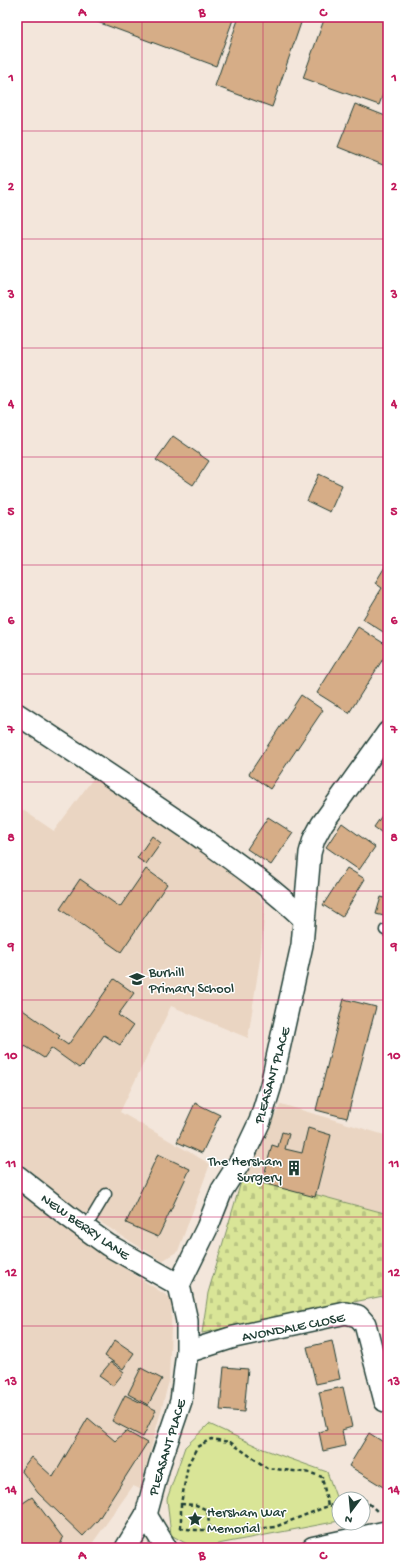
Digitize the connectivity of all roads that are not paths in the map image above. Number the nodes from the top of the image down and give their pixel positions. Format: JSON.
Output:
{"nodes":[{"id":1,"x":17,"y":714,"type":"edge"},
{"id":2,"x":388,"y":732,"type":"edge"},
{"id":3,"x":304,"y":918,"type":"junction"},
{"id":4,"x":17,"y":1176,"type":"edge"},
{"id":5,"x":106,"y":1194,"type":"dead end"},
{"id":6,"x":85,"y":1229,"type":"junction"},
{"id":7,"x":179,"y":1285,"type":"junction"},
{"id":8,"x":187,"y":1352,"type":"junction"},
{"id":9,"x":385,"y":1401,"type":"dead end"},
{"id":10,"x":146,"y":1515,"type":"junction"},
{"id":11,"x":388,"y":1532,"type":"edge"},
{"id":12,"x":171,"y":1541,"type":"edge"},
{"id":13,"x":126,"y":1548,"type":"edge"},
{"id":14,"x":313,"y":1548,"type":"edge"}],
"edges":[{"from":1,"to":3,"type":"street"},
{"from":2,"to":3,"type":"street","name":"PLEASANT PLACE"},
{"from":3,"to":7,"type":"street","name":"PLEASANT PLACE"},
{"from":4,"to":6,"type":"street","name":"NEW BERRY LANE"},
{"from":5,"to":6,"type":"lane"},
{"from":6,"to":7,"type":"street","name":"NEW BERRY LANE"},
{"from":7,"to":8,"type":"street","name":"PLEASANT PLACE"},
{"from":8,"to":9,"type":"street","name":"AVONDALE CLOSE"},
{"from":8,"to":10,"type":"street","name":"PLEASANT PLACE"},
{"from":10,"to":12,"type":"street"},
{"from":10,"to":13,"type":"street","name":"PLEASANT PLACE"},
{"from":11,"to":14,"type":"street"}]}
